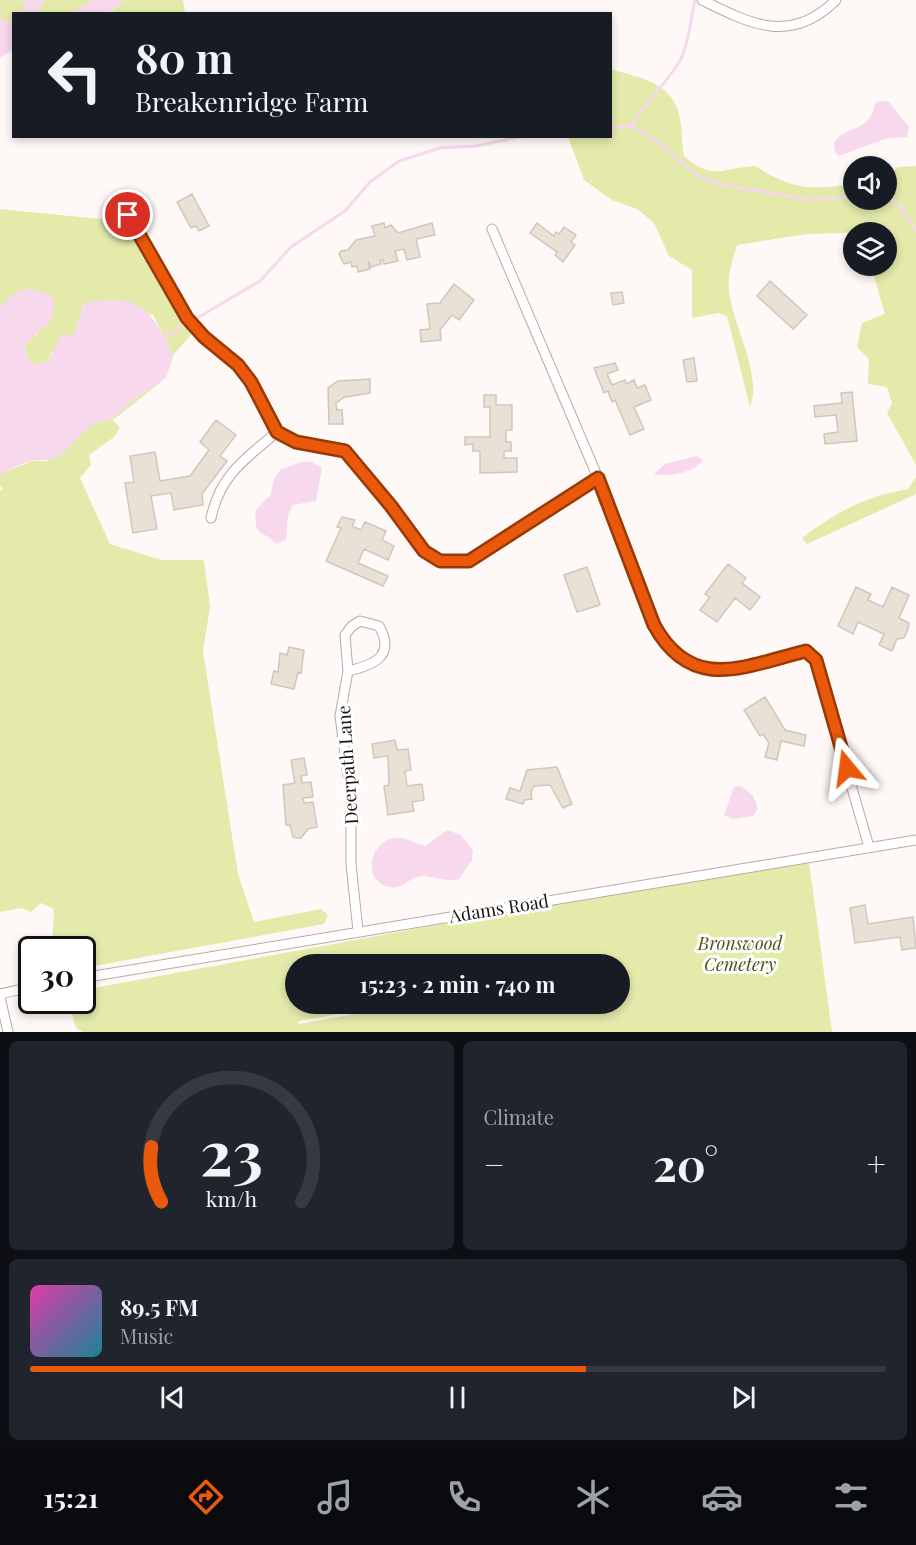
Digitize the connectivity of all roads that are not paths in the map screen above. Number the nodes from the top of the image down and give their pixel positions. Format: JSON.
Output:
{"nodes":[{"id":1,"x":836,"y":0,"type":"edge"},
{"id":2,"x":706,"y":2,"type":"edge"},
{"id":3,"x":120,"y":200,"type":"dead end"},
{"id":4,"x":492,"y":229,"type":"dead end"},
{"id":5,"x":277,"y":432,"type":"junction"},
{"id":6,"x":598,"y":478,"type":"junction"},
{"id":7,"x":211,"y":518,"type":"dead end"},
{"id":8,"x":348,"y":671,"type":"junction"},
{"id":9,"x":916,"y":840,"type":"edge"},
{"id":10,"x":869,"y":848,"type":"junction"},
{"id":11,"x":358,"y":931,"type":"junction"},
{"id":12,"x":96,"y":976,"type":"edge"},
{"id":13,"x":18,"y":990,"type":"edge"},
{"id":14,"x":0,"y":995,"type":"edge"},
{"id":15,"x":8,"y":1032,"type":"edge"}],
"edges":[{"from":1,"to":2,"type":"street"},
{"from":3,"to":5,"type":"street"},
{"from":4,"to":6,"type":"street"},
{"from":5,"to":6,"type":"street"},
{"from":5,"to":7,"type":"street"},
{"from":6,"to":10,"type":"street"},
{"from":8,"to":8,"type":"street","name":"Deerpath Lane"},
{"from":8,"to":11,"type":"street","name":"Deerpath Lane"},
{"from":9,"to":10,"type":"street","name":"Adams Road"},
{"from":10,"to":11,"type":"street","name":"Adams Road"},
{"from":11,"to":12,"type":"street","name":"Adams Road"},
{"from":13,"to":14,"type":"street"},
{"from":14,"to":15,"type":"street"}]}
